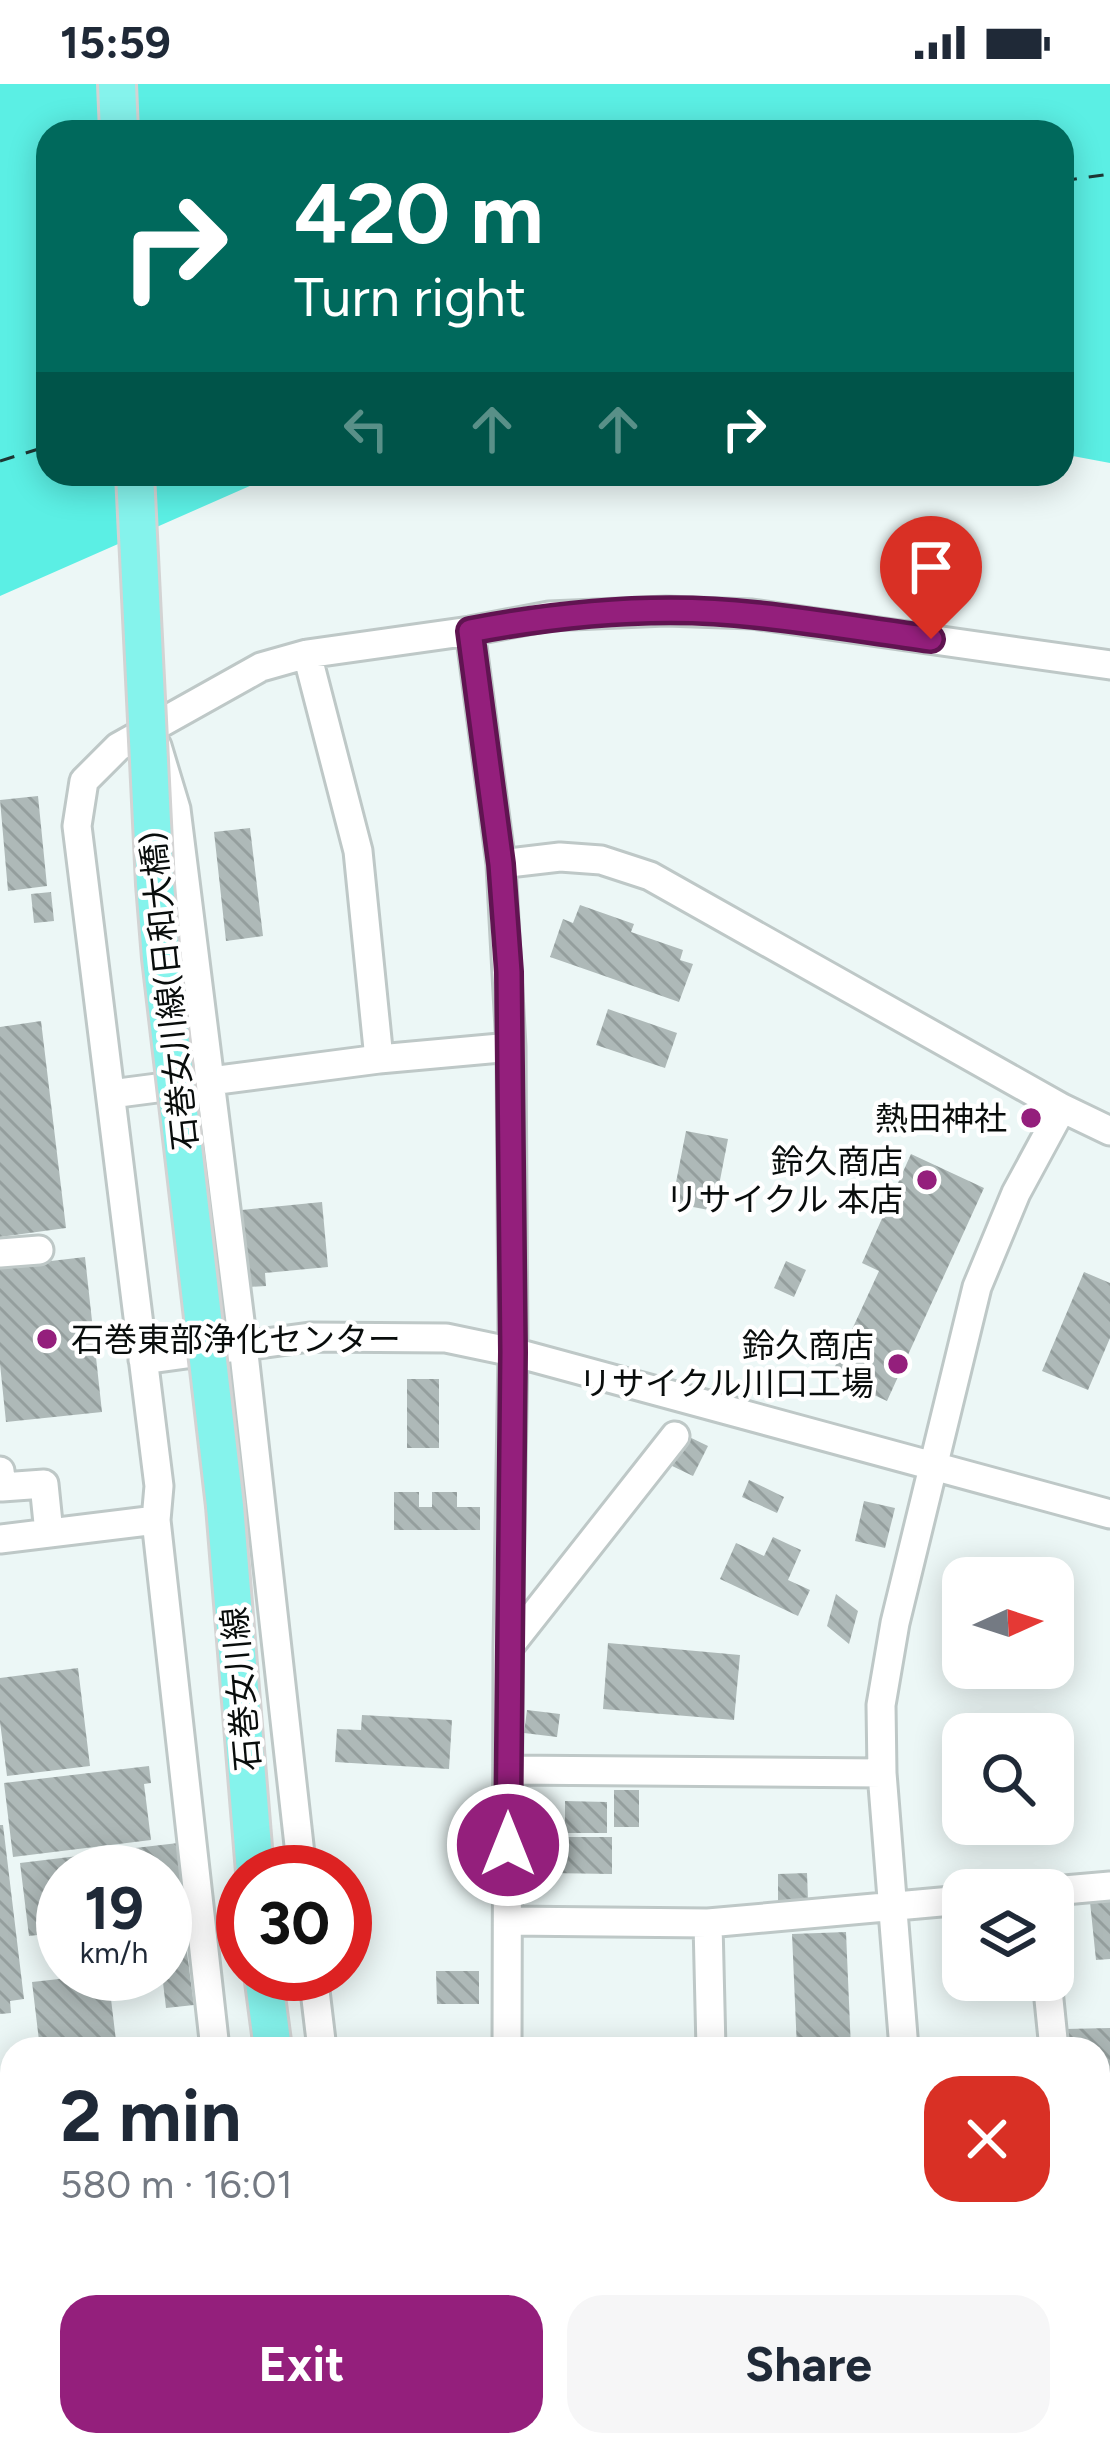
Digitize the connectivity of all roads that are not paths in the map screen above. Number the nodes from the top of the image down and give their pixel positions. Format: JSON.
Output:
{"nodes":[{"id":1,"x":117,"y":84,"type":"edge"},
{"id":2,"x":118,"y":120,"type":"edge"},
{"id":3,"x":136,"y":486,"type":"edge"},
{"id":4,"x":470,"y":631,"type":"junction"},
{"id":5,"x":307,"y":654,"type":"junction"},
{"id":6,"x":1110,"y":665,"type":"edge"},
{"id":7,"x":152,"y":728,"type":"junction"},
{"id":8,"x":501,"y":864,"type":"junction"},
{"id":9,"x":511,"y":1047,"type":"junction"},
{"id":10,"x":379,"y":1059,"type":"junction"},
{"id":11,"x":210,"y":1081,"type":"junction"},
{"id":12,"x":111,"y":1094,"type":"junction"},
{"id":13,"x":1062,"y":1108,"type":"junction"},
{"id":14,"x":1110,"y":1131,"type":"edge"},
{"id":15,"x":39,"y":1250,"type":"dead end"},
{"id":16,"x":0,"y":1253,"type":"edge"},
{"id":17,"x":243,"y":1345,"type":"junction"},
{"id":18,"x":513,"y":1352,"type":"junction"},
{"id":19,"x":142,"y":1360,"type":"junction"},
{"id":20,"x":675,"y":1436,"type":"dead end"},
{"id":21,"x":933,"y":1467,"type":"junction"},
{"id":22,"x":0,"y":1471,"type":"edge"},
{"id":23,"x":225,"y":1506,"type":"joint"},
{"id":24,"x":1110,"y":1514,"type":"edge"},
{"id":25,"x":156,"y":1520,"type":"junction"},
{"id":26,"x":49,"y":1533,"type":"junction"},
{"id":27,"x":0,"y":1538,"type":"edge"},
{"id":28,"x":508,"y":1648,"type":"junction"},
{"id":29,"x":508,"y":1770,"type":"junction"},
{"id":30,"x":882,"y":1773,"type":"junction"},
{"id":31,"x":253,"y":1845,"type":"edge"},
{"id":32,"x":299,"y":1845,"type":"edge"},
{"id":33,"x":1110,"y":1886,"type":"edge"},
{"id":34,"x":1074,"y":1889,"type":"edge"},
{"id":35,"x":942,"y":1902,"type":"edge"},
{"id":36,"x":892,"y":1907,"type":"junction"},
{"id":37,"x":508,"y":1921,"type":"junction"},
{"id":38,"x":708,"y":1923,"type":"junction"},
{"id":39,"x":267,"y":2001,"type":"edge"},
{"id":40,"x":316,"y":2001,"type":"edge"},
{"id":41,"x":1049,"y":2001,"type":"edge"},
{"id":42,"x":214,"y":2037,"type":"edge"},
{"id":43,"x":271,"y":2037,"type":"edge"},
{"id":44,"x":321,"y":2037,"type":"edge"},
{"id":45,"x":507,"y":2037,"type":"edge"},
{"id":46,"x":711,"y":2037,"type":"edge"},
{"id":47,"x":903,"y":2037,"type":"edge"},
{"id":48,"x":1053,"y":2037,"type":"edge"}],
"edges":[{"from":1,"to":2,"type":"main road"},
{"from":3,"to":23,"type":"main road","name":"石巻女川線(日和大橋)","bridge":true},
{"from":4,"to":5,"type":"street"},
{"from":4,"to":6,"type":"street"},
{"from":4,"to":8,"type":"street"},
{"from":5,"to":7,"type":"street"},
{"from":5,"to":10,"type":"street"},
{"from":7,"to":11,"type":"street"},
{"from":7,"to":12,"type":"street"},
{"from":8,"to":9,"type":"street"},
{"from":8,"to":13,"type":"street"},
{"from":9,"to":10,"type":"street"},
{"from":9,"to":18,"type":"street"},
{"from":10,"to":11,"type":"street"},
{"from":11,"to":12,"type":"street"},
{"from":11,"to":17,"type":"street"},
{"from":12,"to":19,"type":"street"},
{"from":13,"to":14,"type":"street"},
{"from":13,"to":21,"type":"street"},
{"from":15,"to":16,"type":"street"},
{"from":17,"to":18,"type":"street"},
{"from":17,"to":19,"type":"street"},
{"from":17,"to":32,"type":"street"},
{"from":18,"to":21,"type":"street"},
{"from":18,"to":28,"type":"street"},
{"from":19,"to":25,"type":"street"},
{"from":20,"to":28,"type":"street"},
{"from":21,"to":24,"type":"street"},
{"from":21,"to":30,"type":"street"},
{"from":22,"to":26,"type":"street"},
{"from":23,"to":31,"type":"main road","name":"石巻女川線"},
{"from":25,"to":26,"type":"street"},
{"from":25,"to":42,"type":"street"},
{"from":26,"to":27,"type":"street"},
{"from":28,"to":29,"type":"street"},
{"from":29,"to":30,"type":"street"},
{"from":29,"to":37,"type":"street"},
{"from":30,"to":36,"type":"street"},
{"from":33,"to":34,"type":"street"},
{"from":35,"to":36,"type":"street"},
{"from":36,"to":38,"type":"street"},
{"from":36,"to":47,"type":"street"},
{"from":37,"to":38,"type":"street"},
{"from":37,"to":45,"type":"street"},
{"from":38,"to":46,"type":"street"},
{"from":39,"to":43,"type":"main road"},
{"from":40,"to":44,"type":"street"},
{"from":41,"to":48,"type":"street"}]}
